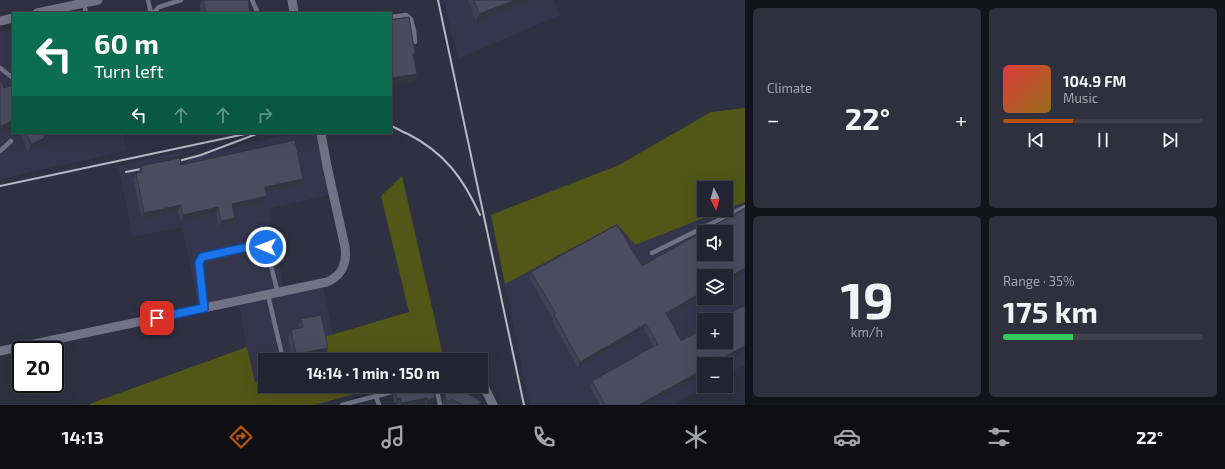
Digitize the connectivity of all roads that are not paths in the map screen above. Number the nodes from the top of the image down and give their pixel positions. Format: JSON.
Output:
{"nodes":[{"id":1,"x":98,"y":0,"type":"edge"},
{"id":2,"x":148,"y":0,"type":"edge"},
{"id":3,"x":180,"y":0,"type":"edge"},
{"id":4,"x":252,"y":0,"type":"edge"},
{"id":5,"x":292,"y":0,"type":"edge"},
{"id":6,"x":84,"y":3,"type":"junction"},
{"id":7,"x":42,"y":12,"type":"edge"},
{"id":8,"x":86,"y":12,"type":"edge"},
{"id":9,"x":152,"y":12,"type":"edge"},
{"id":10,"x":153,"y":12,"type":"edge"},
{"id":11,"x":258,"y":12,"type":"edge"},
{"id":12,"x":294,"y":12,"type":"edge"},
{"id":13,"x":392,"y":17,"type":"edge"},
{"id":14,"x":12,"y":18,"type":"edge"},
{"id":15,"x":0,"y":21,"type":"edge"},
{"id":16,"x":415,"y":42,"type":"edge"},
{"id":17,"x":0,"y":68,"type":"edge"},
{"id":18,"x":12,"y":77,"type":"edge"},
{"id":19,"x":321,"y":134,"type":"edge"},
{"id":20,"x":11,"y":142,"type":"dead end"},
{"id":21,"x":0,"y":151,"type":"edge"},
{"id":22,"x":745,"y":207,"type":"edge"},
{"id":23,"x":652,"y":253,"type":"dead end"},
{"id":24,"x":278,"y":292,"type":"junction"},
{"id":25,"x":268,"y":295,"type":"junction"},
{"id":26,"x":204,"y":308,"type":"junction"},
{"id":27,"x":0,"y":351,"type":"edge"},
{"id":28,"x":281,"y":353,"type":"edge"},
{"id":29,"x":388,"y":393,"type":"edge"},
{"id":30,"x":437,"y":393,"type":"edge"},
{"id":31,"x":487,"y":393,"type":"edge"},
{"id":32,"x":376,"y":396,"type":"junction"},
{"id":33,"x":342,"y":405,"type":"edge"},
{"id":34,"x":379,"y":405,"type":"edge"},
{"id":35,"x":440,"y":405,"type":"edge"},
{"id":36,"x":493,"y":405,"type":"edge"}],
"edges":[{"from":1,"to":6,"type":"street"},
{"from":2,"to":9,"type":"lane"},
{"from":3,"to":10,"type":"lane"},
{"from":4,"to":11,"type":"lane"},
{"from":5,"to":12,"type":"street"},
{"from":6,"to":7,"type":"street"},
{"from":6,"to":8,"type":"lane"},
{"from":13,"to":16,"type":"lane"},
{"from":14,"to":15,"type":"street"},
{"from":17,"to":18,"type":"lane"},
{"from":19,"to":24,"type":"street"},
{"from":20,"to":21,"type":"lane"},
{"from":22,"to":23,"type":"lane"},
{"from":24,"to":25,"type":"street"},
{"from":24,"to":26,"type":"lane"},
{"from":25,"to":26,"type":"street"},
{"from":25,"to":28,"type":"lane"},
{"from":26,"to":27,"type":"street"},
{"from":29,"to":32,"type":"lane"},
{"from":30,"to":35,"type":"lane"},
{"from":31,"to":36,"type":"street"},
{"from":32,"to":33,"type":"lane"},
{"from":32,"to":34,"type":"lane"}]}
